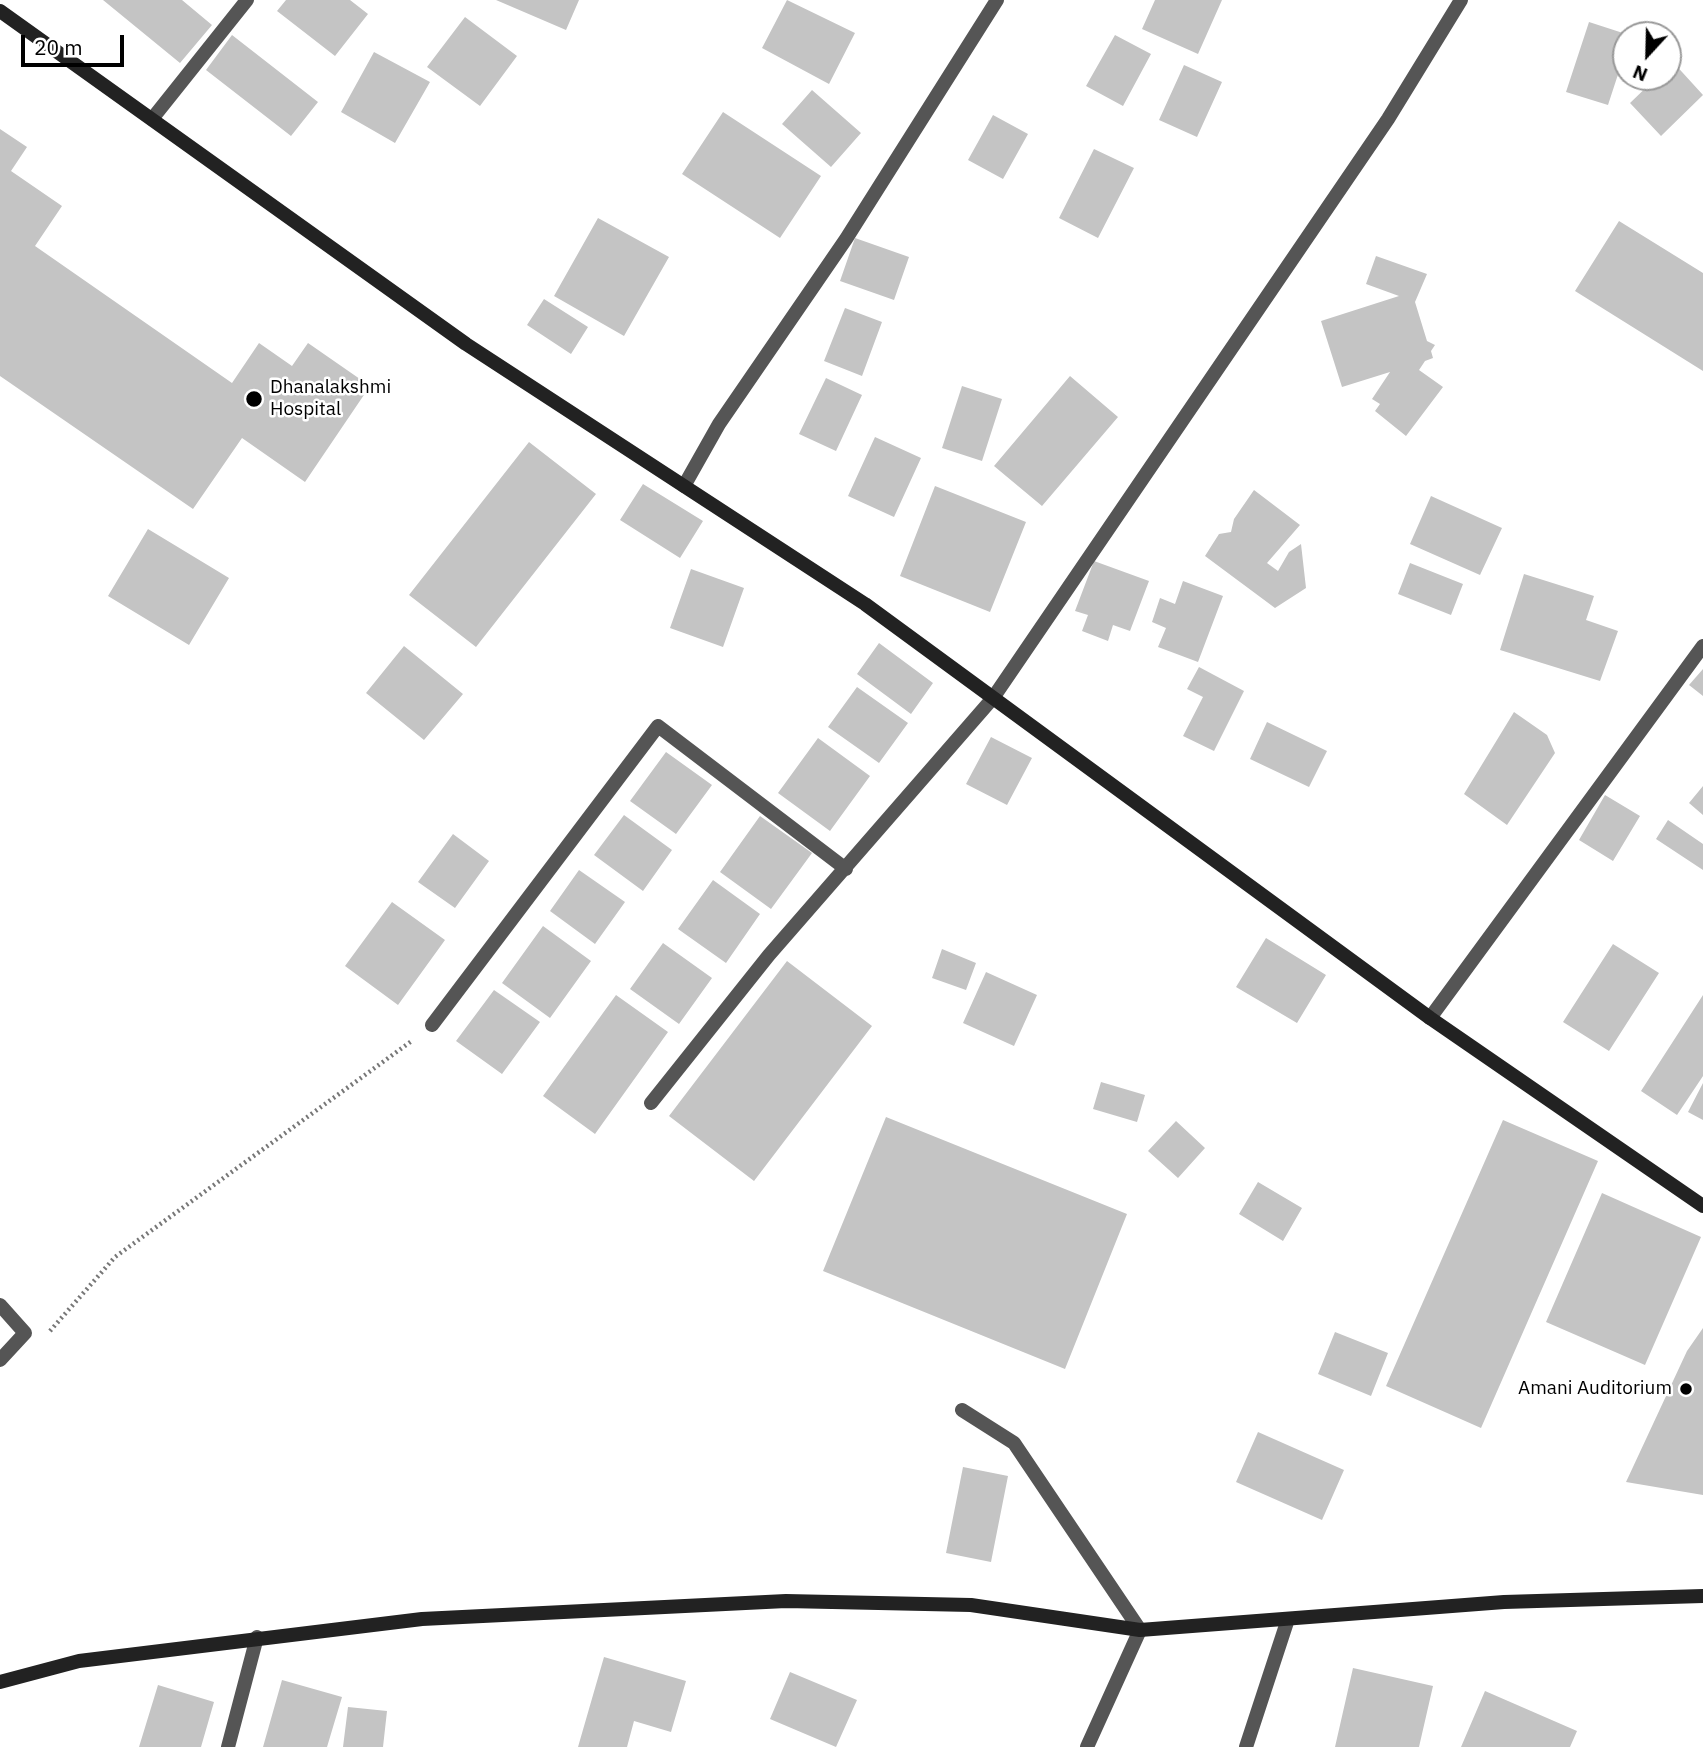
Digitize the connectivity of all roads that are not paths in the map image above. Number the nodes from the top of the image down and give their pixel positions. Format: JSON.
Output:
{"nodes":[{"id":1,"x":247,"y":0,"type":"edge"},
{"id":2,"x":997,"y":0,"type":"edge"},
{"id":3,"x":1461,"y":0,"type":"edge"},
{"id":4,"x":0,"y":10,"type":"edge"},
{"id":5,"x":152,"y":119,"type":"junction"},
{"id":6,"x":684,"y":486,"type":"junction"},
{"id":7,"x":1703,"y":646,"type":"edge"},
{"id":8,"x":993,"y":698,"type":"junction"},
{"id":9,"x":846,"y":869,"type":"junction"},
{"id":10,"x":1430,"y":1018,"type":"junction"},
{"id":11,"x":432,"y":1026,"type":"road end"},
{"id":12,"x":651,"y":1103,"type":"dead end"},
{"id":13,"x":1703,"y":1206,"type":"edge"},
{"id":14,"x":0,"y":1306,"type":"edge"},
{"id":15,"x":0,"y":1360,"type":"edge"},
{"id":16,"x":962,"y":1409,"type":"dead end"},
{"id":17,"x":1703,"y":1596,"type":"edge"},
{"id":18,"x":1288,"y":1619,"type":"junction"},
{"id":19,"x":1140,"y":1630,"type":"junction"},
{"id":20,"x":257,"y":1637,"type":"junction"},
{"id":21,"x":0,"y":1682,"type":"edge"},
{"id":22,"x":228,"y":1747,"type":"edge"},
{"id":23,"x":1087,"y":1747,"type":"edge"},
{"id":24,"x":1246,"y":1747,"type":"edge"}],
"edges":[{"from":1,"to":5,"type":"street"},
{"from":2,"to":6,"type":"street"},
{"from":3,"to":8,"type":"street"},
{"from":4,"to":5,"type":"street"},
{"from":5,"to":6,"type":"street"},
{"from":6,"to":8,"type":"street"},
{"from":7,"to":10,"type":"street"},
{"from":8,"to":9,"type":"street"},
{"from":8,"to":10,"type":"street"},
{"from":9,"to":11,"type":"street"},
{"from":9,"to":12,"type":"street"},
{"from":10,"to":13,"type":"street"},
{"from":14,"to":15,"type":"street"},
{"from":16,"to":19,"type":"street"},
{"from":17,"to":18,"type":"street"},
{"from":18,"to":19,"type":"street"},
{"from":18,"to":24,"type":"street"},
{"from":19,"to":20,"type":"street"},
{"from":19,"to":23,"type":"street"},
{"from":20,"to":21,"type":"street"},
{"from":20,"to":22,"type":"street"}]}
